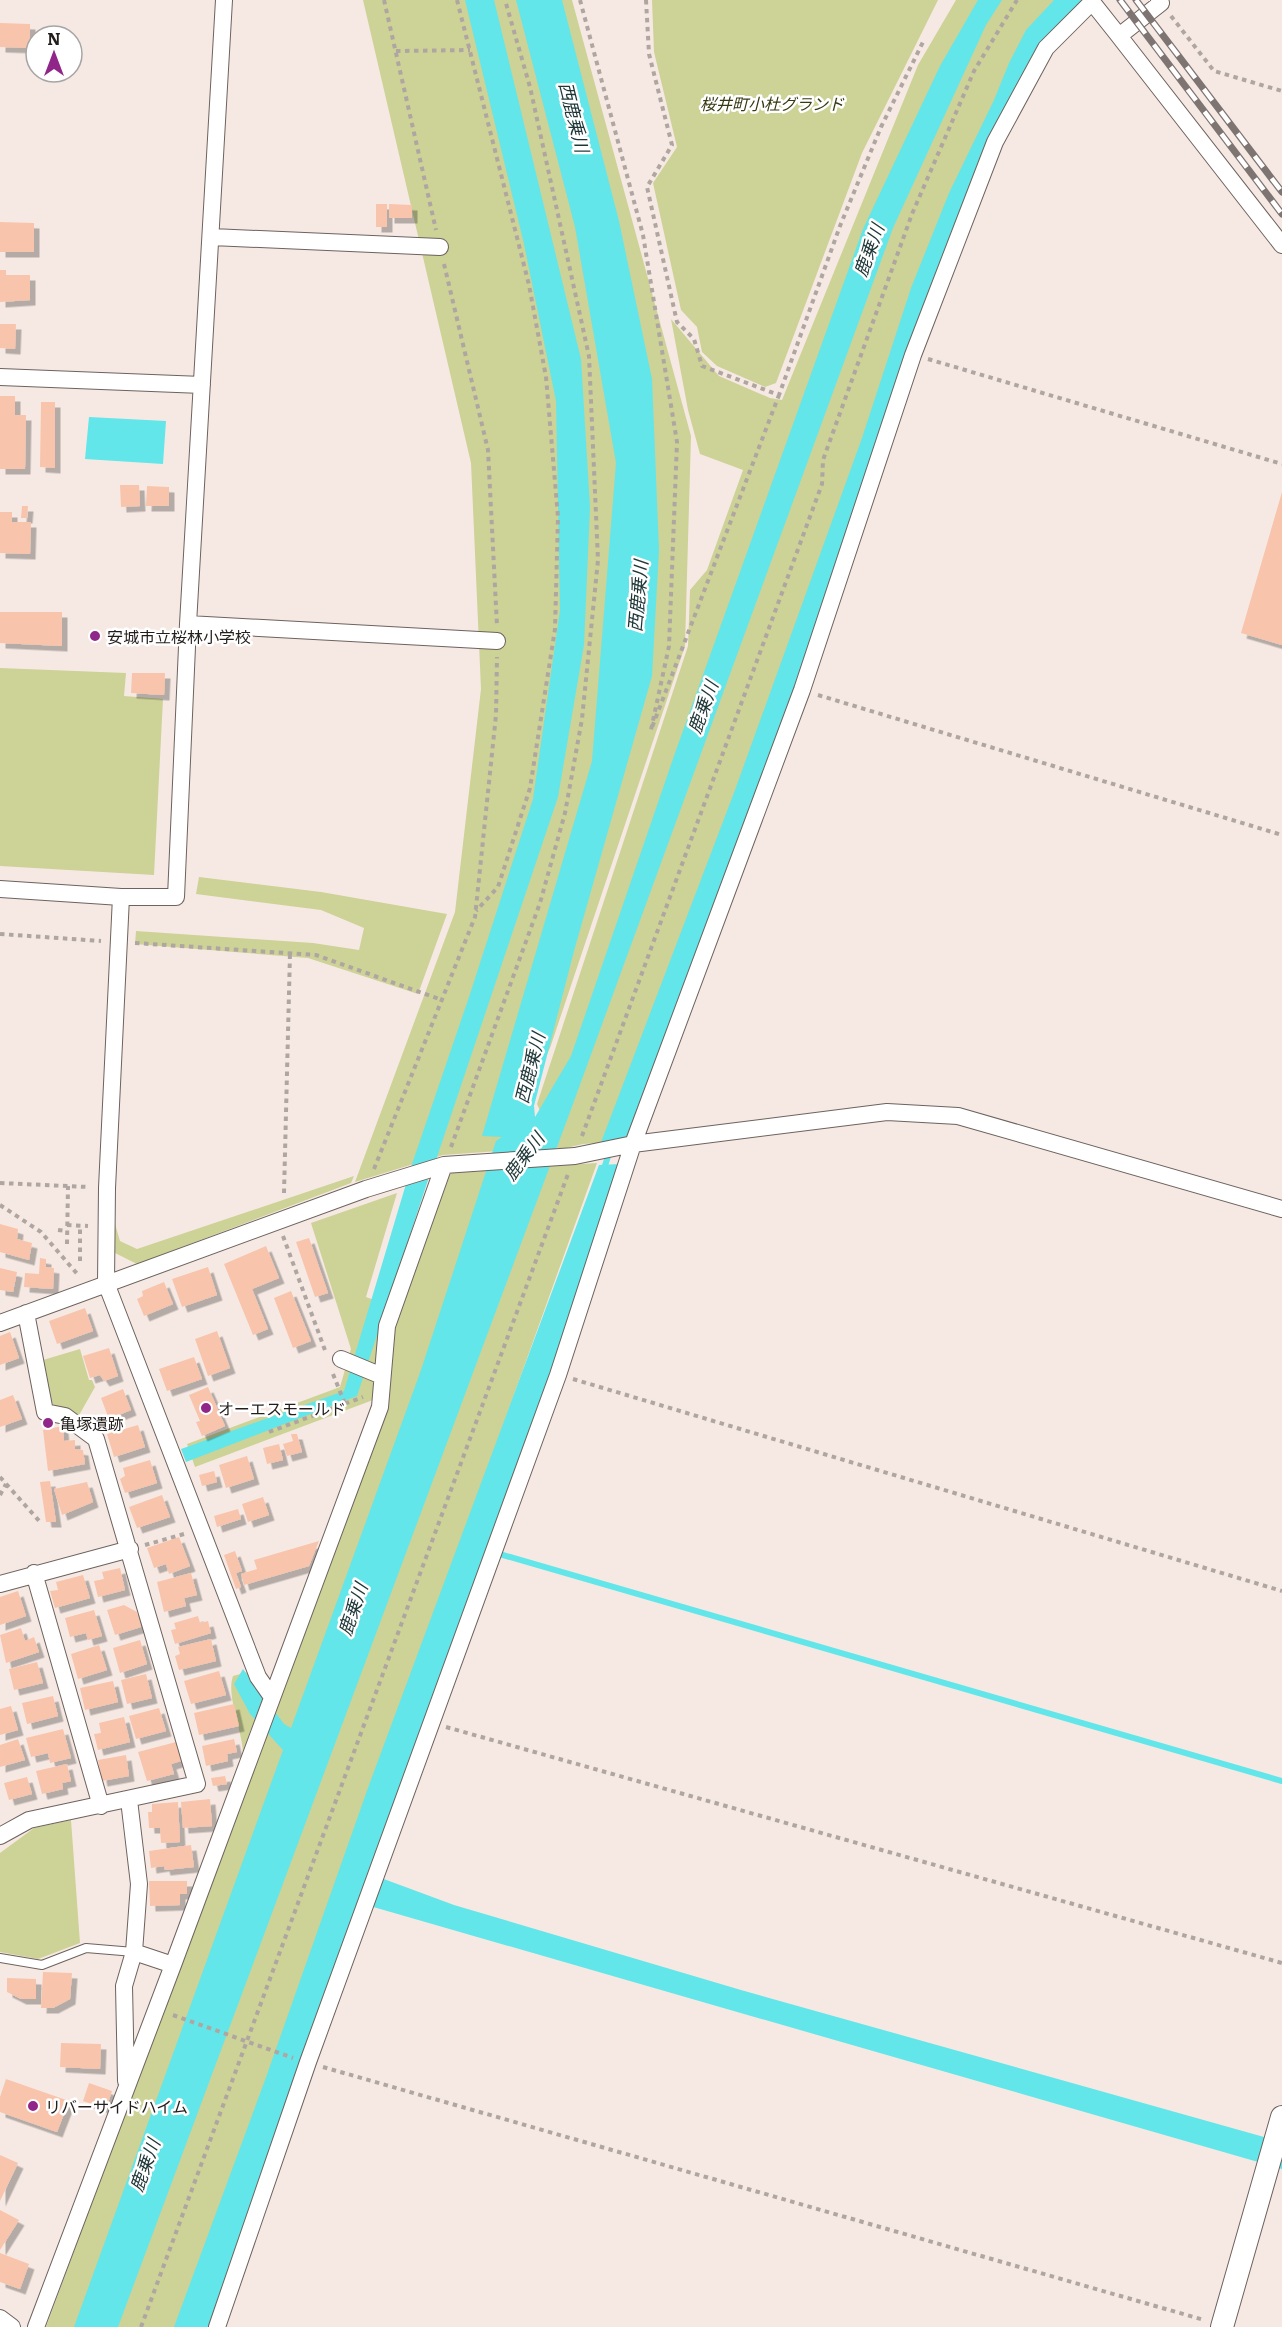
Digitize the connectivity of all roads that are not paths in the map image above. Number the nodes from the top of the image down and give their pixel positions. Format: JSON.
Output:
{"nodes":[{"id":1,"x":224,"y":0,"type":"edge"},
{"id":2,"x":1160,"y":2,"type":"edge"},
{"id":3,"x":1119,"y":36,"type":"junction"},
{"id":4,"x":212,"y":237,"type":"junction"},
{"id":5,"x":1282,"y":245,"type":"edge"},
{"id":6,"x":440,"y":247,"type":"road end"},
{"id":7,"x":0,"y":377,"type":"edge"},
{"id":8,"x":202,"y":385,"type":"junction"},
{"id":9,"x":189,"y":624,"type":"junction"},
{"id":10,"x":497,"y":641,"type":"road end"},
{"id":11,"x":0,"y":889,"type":"edge"},
{"id":12,"x":121,"y":897,"type":"junction"},
{"id":13,"x":633,"y":1144,"type":"junction"},
{"id":14,"x":444,"y":1165,"type":"junction"},
{"id":15,"x":1282,"y":1209,"type":"edge"},
{"id":16,"x":106,"y":1283,"type":"junction"},
{"id":17,"x":26,"y":1313,"type":"junction"},
{"id":18,"x":0,"y":1323,"type":"edge"},
{"id":19,"x":352,"y":1364,"type":"dead end"},
{"id":20,"x":382,"y":1383,"type":"junction"},
{"id":21,"x":130,"y":1549,"type":"junction"},
{"id":22,"x":34,"y":1573,"type":"junction"},
{"id":23,"x":0,"y":1584,"type":"edge"},
{"id":24,"x":269,"y":1702,"type":"junction"},
{"id":25,"x":129,"y":1800,"type":"junction"},
{"id":26,"x":100,"y":1806,"type":"junction"},
{"id":27,"x":0,"y":1836,"type":"edge"},
{"id":28,"x":134,"y":1952,"type":"junction"},
{"id":29,"x":0,"y":1958,"type":"edge"},
{"id":30,"x":173,"y":1965,"type":"junction"},
{"id":31,"x":126,"y":2089,"type":"junction"},
{"id":32,"x":1282,"y":2117,"type":"edge"},
{"id":33,"x":1222,"y":2326,"type":"edge"},
{"id":34,"x":36,"y":2327,"type":"edge"},
{"id":35,"x":217,"y":2327,"type":"edge"}],
"edges":[{"from":1,"to":4,"type":"street"},
{"from":2,"to":3,"type":"street"},
{"from":3,"to":5,"type":"street"},
{"from":3,"to":13,"type":"street"},
{"from":4,"to":6,"type":"street"},
{"from":4,"to":8,"type":"street"},
{"from":7,"to":8,"type":"street"},
{"from":8,"to":9,"type":"street"},
{"from":9,"to":10,"type":"street"},
{"from":9,"to":12,"type":"street"},
{"from":11,"to":12,"type":"street"},
{"from":12,"to":16,"type":"street"},
{"from":13,"to":14,"type":"street"},
{"from":13,"to":15,"type":"street"},
{"from":13,"to":35,"type":"street"},
{"from":14,"to":16,"type":"street"},
{"from":14,"to":20,"type":"street"},
{"from":16,"to":17,"type":"street"},
{"from":16,"to":24,"type":"street"},
{"from":17,"to":18,"type":"street"},
{"from":17,"to":21,"type":"street"},
{"from":19,"to":20,"type":"street"},
{"from":20,"to":24,"type":"street"},
{"from":21,"to":22,"type":"street"},
{"from":21,"to":25,"type":"street"},
{"from":22,"to":23,"type":"street"},
{"from":22,"to":26,"type":"street"},
{"from":24,"to":30,"type":"street"},
{"from":25,"to":26,"type":"street"},
{"from":25,"to":28,"type":"street"},
{"from":26,"to":27,"type":"street"},
{"from":28,"to":29,"type":"lane"},
{"from":28,"to":30,"type":"street"},
{"from":28,"to":31,"type":"street"},
{"from":30,"to":31,"type":"street"},
{"from":31,"to":34,"type":"street"},
{"from":32,"to":33,"type":"street"}]}
